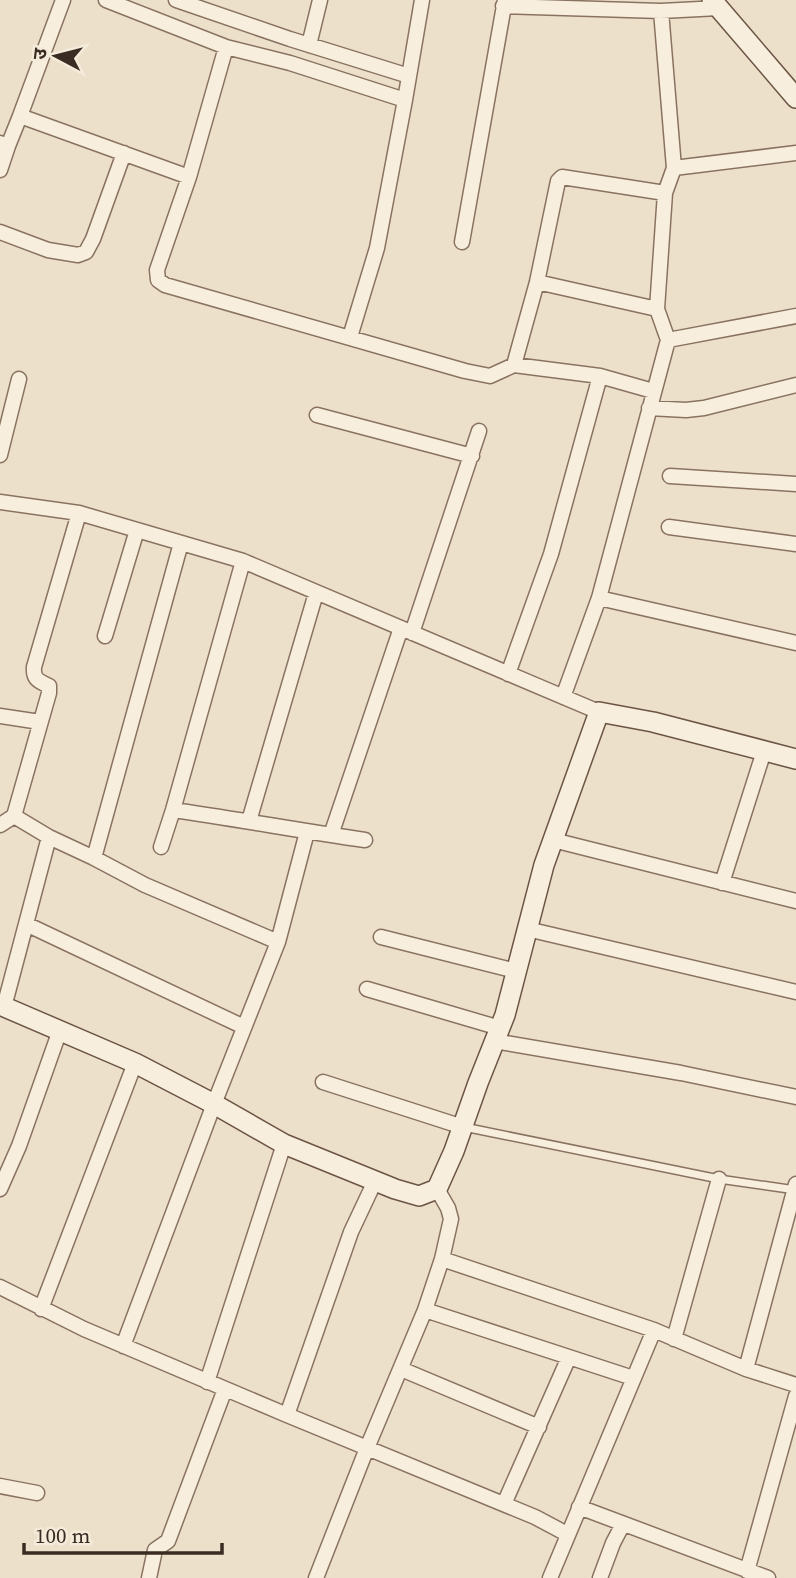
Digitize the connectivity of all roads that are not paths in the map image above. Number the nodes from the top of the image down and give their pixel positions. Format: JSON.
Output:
{"nodes":[{"id":1,"x":63,"y":0,"type":"edge"},
{"id":2,"x":106,"y":0,"type":"edge"},
{"id":3,"x":176,"y":0,"type":"edge"},
{"id":4,"x":320,"y":0,"type":"edge"},
{"id":5,"x":422,"y":0,"type":"edge"},
{"id":6,"x":504,"y":3,"type":"edge"},
{"id":7,"x":715,"y":4,"type":"edge"},
{"id":8,"x":661,"y":11,"type":"junction"},
{"id":9,"x":309,"y":45,"type":"junction"},
{"id":10,"x":226,"y":47,"type":"junction"},
{"id":11,"x":410,"y":76,"type":"junction"},
{"id":12,"x":788,"y":76,"type":"edge"},
{"id":13,"x":796,"y":98,"type":"edge"},
{"id":14,"x":405,"y":100,"type":"junction"},
{"id":15,"x":20,"y":116,"type":"junction"},
{"id":16,"x":4,"y":145,"type":"edge"},
{"id":17,"x":124,"y":153,"type":"junction"},
{"id":18,"x":796,"y":153,"type":"edge"},
{"id":19,"x":674,"y":168,"type":"junction"},
{"id":20,"x":0,"y":170,"type":"edge"},
{"id":21,"x":189,"y":177,"type":"junction"},
{"id":22,"x":665,"y":193,"type":"junction"},
{"id":23,"x":0,"y":232,"type":"edge"},
{"id":24,"x":463,"y":242,"type":"dead end"},
{"id":25,"x":537,"y":282,"type":"junction"},
{"id":26,"x":657,"y":309,"type":"junction"},
{"id":27,"x":796,"y":316,"type":"edge"},
{"id":28,"x":350,"y":337,"type":"junction"},
{"id":29,"x":668,"y":340,"type":"junction"},
{"id":30,"x":514,"y":365,"type":"junction"},
{"id":31,"x":600,"y":376,"type":"junction"},
{"id":32,"x":19,"y":380,"type":"dead end"},
{"id":33,"x":796,"y":385,"type":"edge"},
{"id":34,"x":653,"y":391,"type":"junction"},
{"id":35,"x":649,"y":408,"type":"junction"},
{"id":36,"x":317,"y":415,"type":"dead end"},
{"id":37,"x":479,"y":431,"type":"dead end"},
{"id":38,"x":0,"y":455,"type":"edge"},
{"id":39,"x":472,"y":456,"type":"junction"},
{"id":40,"x":670,"y":476,"type":"dead end"},
{"id":41,"x":796,"y":484,"type":"edge"},
{"id":42,"x":0,"y":502,"type":"edge"},
{"id":43,"x":79,"y":513,"type":"junction"},
{"id":44,"x":669,"y":527,"type":"dead end"},
{"id":45,"x":137,"y":530,"type":"junction"},
{"id":46,"x":181,"y":543,"type":"junction"},
{"id":47,"x":796,"y":544,"type":"edge"},
{"id":48,"x":243,"y":561,"type":"junction"},
{"id":49,"x":316,"y":593,"type":"junction"},
{"id":50,"x":599,"y":598,"type":"junction"},
{"id":51,"x":407,"y":631,"type":"junction"},
{"id":52,"x":105,"y":636,"type":"dead end"},
{"id":53,"x":796,"y":643,"type":"edge"},
{"id":54,"x":508,"y":674,"type":"junction"},
{"id":55,"x":564,"y":697,"type":"junction"},
{"id":56,"x":599,"y":712,"type":"junction"},
{"id":57,"x":0,"y":716,"type":"edge"},
{"id":58,"x":40,"y":722,"type":"junction"},
{"id":59,"x":764,"y":751,"type":"junction"},
{"id":60,"x":796,"y":760,"type":"edge"},
{"id":61,"x":173,"y":810,"type":"junction"},
{"id":62,"x":14,"y":816,"type":"junction"},
{"id":63,"x":249,"y":821,"type":"junction"},
{"id":64,"x":0,"y":825,"type":"edge"},
{"id":65,"x":307,"y":832,"type":"junction"},
{"id":66,"x":331,"y":835,"type":"junction"},
{"id":67,"x":49,"y":838,"type":"junction"},
{"id":68,"x":365,"y":840,"type":"dead end"},
{"id":69,"x":553,"y":840,"type":"junction"},
{"id":70,"x":161,"y":847,"type":"dead end"},
{"id":71,"x":94,"y":858,"type":"junction"},
{"id":72,"x":722,"y":883,"type":"junction"},
{"id":73,"x":796,"y":901,"type":"edge"},
{"id":74,"x":26,"y":924,"type":"junction"},
{"id":75,"x":527,"y":929,"type":"junction"},
{"id":76,"x":381,"y":937,"type":"dead end"},
{"id":77,"x":278,"y":942,"type":"junction"},
{"id":78,"x":516,"y":971,"type":"junction"},
{"id":79,"x":368,"y":989,"type":"dead end"},
{"id":80,"x":796,"y":992,"type":"edge"},
{"id":81,"x":2,"y":1006,"type":"edge"},
{"id":82,"x":244,"y":1027,"type":"junction"},
{"id":83,"x":60,"y":1030,"type":"junction"},
{"id":84,"x":497,"y":1034,"type":"junction"},
{"id":85,"x":135,"y":1063,"type":"junction"},
{"id":86,"x":323,"y":1082,"type":"dead end"},
{"id":87,"x":796,"y":1097,"type":"edge"},
{"id":88,"x":214,"y":1104,"type":"junction"},
{"id":89,"x":463,"y":1127,"type":"junction"},
{"id":90,"x":284,"y":1144,"type":"junction"},
{"id":91,"x":719,"y":1179,"type":"junction"},
{"id":92,"x":375,"y":1181,"type":"junction"},
{"id":93,"x":796,"y":1187,"type":"edge"},
{"id":94,"x":0,"y":1189,"type":"edge"},
{"id":95,"x":438,"y":1189,"type":"junction"},
{"id":96,"x":442,"y":1259,"type":"junction"},
{"id":97,"x":0,"y":1287,"type":"edge"},
{"id":98,"x":41,"y":1309,"type":"junction"},
{"id":99,"x":425,"y":1310,"type":"junction"},
{"id":100,"x":654,"y":1330,"type":"junction"},
{"id":101,"x":674,"y":1339,"type":"junction"},
{"id":102,"x":123,"y":1346,"type":"junction"},
{"id":103,"x":569,"y":1357,"type":"junction"},
{"id":104,"x":746,"y":1368,"type":"junction"},
{"id":105,"x":401,"y":1369,"type":"junction"},
{"id":106,"x":633,"y":1378,"type":"junction"},
{"id":107,"x":207,"y":1382,"type":"junction"},
{"id":108,"x":796,"y":1385,"type":"edge"},
{"id":109,"x":225,"y":1389,"type":"junction"},
{"id":110,"x":796,"y":1396,"type":"edge"},
{"id":111,"x":287,"y":1415,"type":"junction"},
{"id":112,"x":792,"y":1422,"type":"edge"},
{"id":113,"x":539,"y":1427,"type":"junction"},
{"id":114,"x":367,"y":1448,"type":"junction"},
{"id":115,"x":0,"y":1486,"type":"edge"},
{"id":116,"x":37,"y":1493,"type":"dead end"},
{"id":117,"x":504,"y":1504,"type":"junction"},
{"id":118,"x":579,"y":1507,"type":"junction"},
{"id":119,"x":623,"y":1524,"type":"junction"},
{"id":120,"x":567,"y":1534,"type":"junction"},
{"id":121,"x":747,"y":1570,"type":"junction"},
{"id":122,"x":149,"y":1578,"type":"edge"},
{"id":123,"x":316,"y":1578,"type":"edge"},
{"id":124,"x":550,"y":1578,"type":"edge"},
{"id":125,"x":600,"y":1578,"type":"edge"},
{"id":126,"x":768,"y":1578,"type":"edge"}],
"edges":[{"from":1,"to":15,"type":"street"},
{"from":2,"to":10,"type":"street"},
{"from":3,"to":9,"type":"street"},
{"from":4,"to":9,"type":"street"},
{"from":5,"to":11,"type":"street"},
{"from":6,"to":8,"type":"street"},
{"from":6,"to":24,"type":"street"},
{"from":7,"to":8,"type":"street"},
{"from":7,"to":12,"type":"street"},
{"from":8,"to":19,"type":"street"},
{"from":9,"to":11,"type":"street"},
{"from":10,"to":14,"type":"street"},
{"from":10,"to":21,"type":"street"},
{"from":11,"to":14,"type":"street"},
{"from":12,"to":13,"type":"street"},
{"from":14,"to":28,"type":"street"},
{"from":15,"to":16,"type":"street"},
{"from":15,"to":17,"type":"street"},
{"from":16,"to":20,"type":"street"},
{"from":17,"to":21,"type":"street"},
{"from":17,"to":23,"type":"street"},
{"from":18,"to":19,"type":"street"},
{"from":19,"to":22,"type":"street"},
{"from":21,"to":28,"type":"street"},
{"from":22,"to":25,"type":"street"},
{"from":22,"to":26,"type":"street"},
{"from":25,"to":26,"type":"street"},
{"from":25,"to":30,"type":"street"},
{"from":26,"to":29,"type":"street"},
{"from":27,"to":29,"type":"street"},
{"from":28,"to":30,"type":"street"},
{"from":29,"to":34,"type":"street"},
{"from":30,"to":31,"type":"street"},
{"from":31,"to":34,"type":"street"},
{"from":31,"to":54,"type":"street"},
{"from":32,"to":38,"type":"street"},
{"from":33,"to":35,"type":"street"},
{"from":34,"to":35,"type":"street"},
{"from":35,"to":50,"type":"street"},
{"from":36,"to":39,"type":"street"},
{"from":37,"to":39,"type":"street"},
{"from":39,"to":51,"type":"street"},
{"from":40,"to":41,"type":"street"},
{"from":42,"to":43,"type":"street"},
{"from":43,"to":45,"type":"street"},
{"from":43,"to":58,"type":"street"},
{"from":44,"to":47,"type":"street"},
{"from":45,"to":46,"type":"street"},
{"from":45,"to":52,"type":"street"},
{"from":46,"to":48,"type":"street"},
{"from":46,"to":71,"type":"street"},
{"from":48,"to":49,"type":"street"},
{"from":48,"to":61,"type":"street"},
{"from":49,"to":51,"type":"street"},
{"from":49,"to":63,"type":"street"},
{"from":50,"to":53,"type":"street"},
{"from":50,"to":55,"type":"street"},
{"from":51,"to":54,"type":"street"},
{"from":51,"to":66,"type":"street"},
{"from":54,"to":55,"type":"street"},
{"from":55,"to":56,"type":"street"},
{"from":56,"to":59,"type":"street"},
{"from":56,"to":69,"type":"street"},
{"from":57,"to":58,"type":"street"},
{"from":58,"to":62,"type":"street"},
{"from":59,"to":60,"type":"street"},
{"from":59,"to":72,"type":"street"},
{"from":61,"to":63,"type":"street"},
{"from":61,"to":70,"type":"street"},
{"from":62,"to":64,"type":"street"},
{"from":62,"to":67,"type":"street"},
{"from":63,"to":65,"type":"street"},
{"from":65,"to":66,"type":"street"},
{"from":65,"to":77,"type":"street"},
{"from":66,"to":68,"type":"street"},
{"from":67,"to":71,"type":"street"},
{"from":67,"to":74,"type":"street"},
{"from":69,"to":72,"type":"street"},
{"from":69,"to":75,"type":"street"},
{"from":71,"to":77,"type":"street"},
{"from":72,"to":73,"type":"street"},
{"from":74,"to":81,"type":"street"},
{"from":74,"to":82,"type":"street"},
{"from":75,"to":78,"type":"street"},
{"from":75,"to":80,"type":"street"},
{"from":76,"to":78,"type":"street"},
{"from":77,"to":82,"type":"street"},
{"from":78,"to":84,"type":"street"},
{"from":79,"to":84,"type":"street"},
{"from":81,"to":83,"type":"street"},
{"from":82,"to":88,"type":"street"},
{"from":83,"to":85,"type":"street"},
{"from":83,"to":94,"type":"street"},
{"from":84,"to":87,"type":"street"},
{"from":84,"to":89,"type":"street"},
{"from":85,"to":88,"type":"street"},
{"from":85,"to":98,"type":"street"},
{"from":86,"to":89,"type":"street"},
{"from":88,"to":90,"type":"street"},
{"from":88,"to":102,"type":"street"},
{"from":89,"to":91,"type":"lane"},
{"from":89,"to":95,"type":"street"},
{"from":90,"to":92,"type":"street"},
{"from":90,"to":107,"type":"street"},
{"from":91,"to":93,"type":"lane"},
{"from":91,"to":101,"type":"street"},
{"from":92,"to":95,"type":"street"},
{"from":92,"to":111,"type":"street"},
{"from":93,"to":104,"type":"street"},
{"from":95,"to":96,"type":"street"},
{"from":96,"to":99,"type":"street"},
{"from":96,"to":100,"type":"street"},
{"from":97,"to":98,"type":"street"},
{"from":98,"to":102,"type":"street"},
{"from":99,"to":103,"type":"street"},
{"from":99,"to":105,"type":"street"},
{"from":100,"to":101,"type":"street"},
{"from":100,"to":106,"type":"street"},
{"from":101,"to":104,"type":"street"},
{"from":102,"to":107,"type":"street"},
{"from":103,"to":106,"type":"street"},
{"from":103,"to":113,"type":"street"},
{"from":104,"to":108,"type":"street"},
{"from":105,"to":113,"type":"street"},
{"from":105,"to":114,"type":"street"},
{"from":106,"to":118,"type":"street"},
{"from":107,"to":109,"type":"street"},
{"from":109,"to":111,"type":"street"},
{"from":109,"to":122,"type":"street"},
{"from":110,"to":112,"type":"street"},
{"from":111,"to":114,"type":"street"},
{"from":112,"to":121,"type":"street"},
{"from":113,"to":117,"type":"street"},
{"from":114,"to":117,"type":"street"},
{"from":114,"to":123,"type":"street"},
{"from":115,"to":116,"type":"street"},
{"from":117,"to":120,"type":"street"},
{"from":118,"to":119,"type":"street"},
{"from":118,"to":120,"type":"street"},
{"from":119,"to":121,"type":"street"},
{"from":119,"to":125,"type":"street"},
{"from":120,"to":124,"type":"street"},
{"from":121,"to":126,"type":"street"}]}
